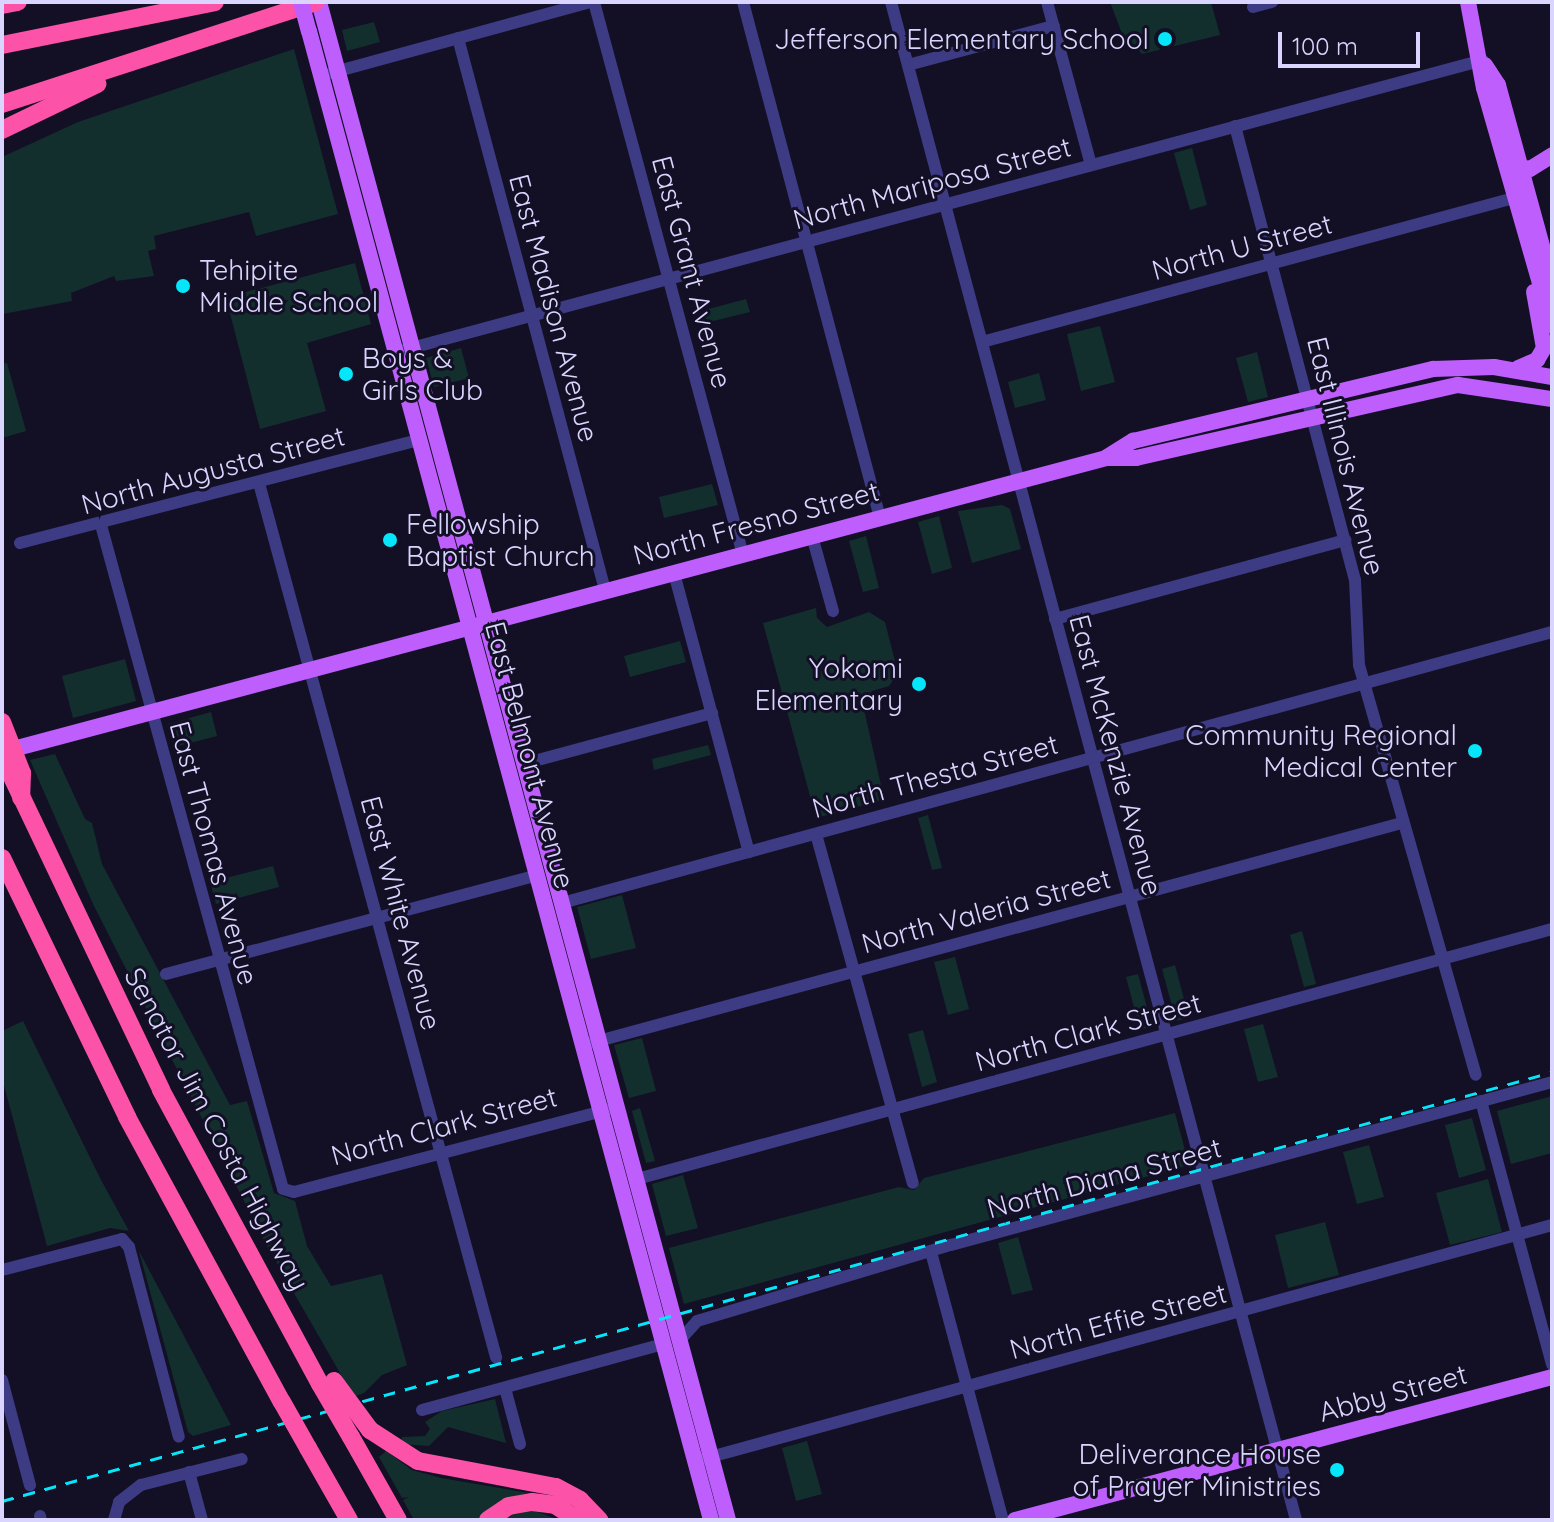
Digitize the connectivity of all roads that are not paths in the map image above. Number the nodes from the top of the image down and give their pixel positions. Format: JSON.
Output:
{"nodes":[{"id":1,"x":18,"y":2,"type":"edge"},
{"id":2,"x":215,"y":2,"type":"edge"},
{"id":3,"x":301,"y":2,"type":"edge"},
{"id":4,"x":317,"y":2,"type":"edge"},
{"id":5,"x":592,"y":2,"type":"edge"},
{"id":6,"x":743,"y":2,"type":"edge"},
{"id":7,"x":891,"y":2,"type":"edge"},
{"id":8,"x":1047,"y":2,"type":"edge"},
{"id":9,"x":1272,"y":2,"type":"edge"},
{"id":10,"x":1468,"y":2,"type":"edge"},
{"id":11,"x":2,"y":5,"type":"edge"},
{"id":12,"x":1253,"y":7,"type":"dead end"},
{"id":13,"x":1054,"y":26,"type":"junction"},
{"id":14,"x":458,"y":38,"type":"junction"},
{"id":15,"x":191,"y":43,"type":"junction"},
{"id":16,"x":2,"y":45,"type":"edge"},
{"id":17,"x":1483,"y":60,"type":"junction"},
{"id":18,"x":908,"y":65,"type":"junction"},
{"id":19,"x":338,"y":71,"type":"junction"},
{"id":20,"x":320,"y":76,"type":"junction"},
{"id":21,"x":2,"y":104,"type":"edge"},
{"id":22,"x":1489,"y":105,"type":"junction"},
{"id":23,"x":1235,"y":126,"type":"junction"},
{"id":24,"x":2,"y":130,"type":"edge"},
{"id":25,"x":1552,"y":155,"type":"edge"},
{"id":26,"x":1091,"y":165,"type":"junction"},
{"id":27,"x":1522,"y":171,"type":"junction"},
{"id":28,"x":1514,"y":198,"type":"junction"},
{"id":29,"x":945,"y":204,"type":"junction"},
{"id":30,"x":807,"y":241,"type":"junction"},
{"id":31,"x":1531,"y":262,"type":"junction"},
{"id":32,"x":1271,"y":264,"type":"junction"},
{"id":33,"x":1550,"y":277,"type":"edge"},
{"id":34,"x":669,"y":278,"type":"junction"},
{"id":35,"x":532,"y":315,"type":"junction"},
{"id":36,"x":1552,"y":325,"type":"edge"},
{"id":37,"x":982,"y":342,"type":"junction"},
{"id":38,"x":411,"y":348,"type":"junction"},
{"id":39,"x":394,"y":353,"type":"junction"},
{"id":40,"x":1510,"y":369,"type":"junction"},
{"id":41,"x":1552,"y":377,"type":"edge"},
{"id":42,"x":1552,"y":399,"type":"edge"},
{"id":43,"x":1308,"y":400,"type":"junction"},
{"id":44,"x":1313,"y":418,"type":"junction"},
{"id":45,"x":418,"y":440,"type":"junction"},
{"id":46,"x":1106,"y":458,"type":"junction"},
{"id":47,"x":1019,"y":481,"type":"junction"},
{"id":48,"x":259,"y":483,"type":"junction"},
{"id":49,"x":880,"y":518,"type":"junction"},
{"id":50,"x":101,"y":525,"type":"junction"},
{"id":51,"x":812,"y":536,"type":"junction"},
{"id":52,"x":1345,"y":540,"type":"junction"},
{"id":53,"x":20,"y":543,"type":"dead end"},
{"id":54,"x":743,"y":555,"type":"junction"},
{"id":55,"x":674,"y":573,"type":"junction"},
{"id":56,"x":605,"y":590,"type":"junction"},
{"id":57,"x":833,"y":611,"type":"dead end"},
{"id":58,"x":1055,"y":619,"type":"junction"},
{"id":59,"x":476,"y":624,"type":"junction"},
{"id":60,"x":1552,"y":632,"type":"edge"},
{"id":61,"x":309,"y":668,"type":"junction"},
{"id":62,"x":1364,"y":684,"type":"junction"},
{"id":63,"x":151,"y":711,"type":"junction"},
{"id":64,"x":712,"y":713,"type":"junction"},
{"id":65,"x":2,"y":722,"type":"edge"},
{"id":66,"x":2,"y":754,"type":"edge"},
{"id":67,"x":1092,"y":758,"type":"junction"},
{"id":68,"x":523,"y":764,"type":"junction"},
{"id":69,"x":21,"y":798,"type":"junction"},
{"id":70,"x":1402,"y":823,"type":"junction"},
{"id":71,"x":816,"y":834,"type":"junction"},
{"id":72,"x":749,"y":852,"type":"junction"},
{"id":73,"x":2,"y":858,"type":"edge"},
{"id":74,"x":535,"y":876,"type":"junction"},
{"id":75,"x":1129,"y":897,"type":"junction"},
{"id":76,"x":562,"y":903,"type":"junction"},
{"id":77,"x":377,"y":918,"type":"junction"},
{"id":78,"x":1552,"y":929,"type":"edge"},
{"id":79,"x":1442,"y":959,"type":"junction"},
{"id":80,"x":218,"y":960,"type":"junction"},
{"id":81,"x":853,"y":973,"type":"junction"},
{"id":82,"x":166,"y":974,"type":"dead end"},
{"id":83,"x":1166,"y":1036,"type":"junction"},
{"id":84,"x":591,"y":1043,"type":"junction"},
{"id":85,"x":1476,"y":1075,"type":"dead end"},
{"id":86,"x":1552,"y":1082,"type":"edge"},
{"id":87,"x":1481,"y":1101,"type":"junction"},
{"id":88,"x":609,"y":1110,"type":"junction"},
{"id":89,"x":891,"y":1111,"type":"junction"},
{"id":90,"x":441,"y":1151,"type":"junction"},
{"id":91,"x":1204,"y":1176,"type":"junction"},
{"id":92,"x":637,"y":1179,"type":"junction"},
{"id":93,"x":913,"y":1183,"type":"dead end"},
{"id":94,"x":285,"y":1191,"type":"joint"},
{"id":95,"x":1552,"y":1225,"type":"edge"},
{"id":96,"x":1517,"y":1234,"type":"junction"},
{"id":97,"x":931,"y":1252,"type":"junction"},
{"id":98,"x":2,"y":1270,"type":"edge"},
{"id":99,"x":1240,"y":1312,"type":"junction"},
{"id":100,"x":672,"y":1342,"type":"junction"},
{"id":101,"x":496,"y":1357,"type":"dead end"},
{"id":102,"x":1552,"y":1365,"type":"edge"},
{"id":103,"x":1552,"y":1377,"type":"edge"},
{"id":104,"x":2,"y":1380,"type":"edge"},
{"id":105,"x":327,"y":1383,"type":"junction"},
{"id":106,"x":967,"y":1387,"type":"junction"},
{"id":107,"x":505,"y":1388,"type":"junction"},
{"id":108,"x":422,"y":1410,"type":"dead end"},
{"id":109,"x":179,"y":1437,"type":"dead end"},
{"id":110,"x":520,"y":1444,"type":"dead end"},
{"id":111,"x":308,"y":1448,"type":"junction"},
{"id":112,"x":1278,"y":1451,"type":"junction"},
{"id":113,"x":242,"y":1459,"type":"dead end"},
{"id":114,"x":703,"y":1459,"type":"junction"},
{"id":115,"x":189,"y":1472,"type":"junction"},
{"id":116,"x":30,"y":1485,"type":"dead end"},
{"id":117,"x":114,"y":1520,"type":"edge"},
{"id":118,"x":202,"y":1520,"type":"edge"},
{"id":119,"x":339,"y":1520,"type":"edge"},
{"id":120,"x":349,"y":1520,"type":"edge"},
{"id":121,"x":398,"y":1520,"type":"edge"},
{"id":122,"x":488,"y":1520,"type":"edge"},
{"id":123,"x":578,"y":1520,"type":"edge"},
{"id":124,"x":599,"y":1520,"type":"edge"},
{"id":125,"x":711,"y":1520,"type":"edge"},
{"id":126,"x":728,"y":1520,"type":"edge"},
{"id":127,"x":1003,"y":1520,"type":"edge"},
{"id":128,"x":1015,"y":1520,"type":"edge"},
{"id":129,"x":1296,"y":1520,"type":"edge"}],
"edges":[{"from":1,"to":11,"type":"highway"},
{"from":2,"to":16,"type":"highway"},
{"from":3,"to":20,"type":"main road","name":"East Belmont Avenue","bridge":true},
{"from":4,"to":15,"type":"highway"},
{"from":4,"to":19,"type":"main road","name":"East Belmont Avenue"},
{"from":5,"to":14,"type":"street"},
{"from":5,"to":34,"type":"street","name":"East Grant Avenue"},
{"from":6,"to":30,"type":"street"},
{"from":7,"to":18,"type":"street","name":"East McKenzie Avenue"},
{"from":8,"to":13,"type":"street"},
{"from":9,"to":12,"type":"street"},
{"from":10,"to":17,"type":"main road"},
{"from":13,"to":18,"type":"street"},
{"from":13,"to":26,"type":"street"},
{"from":14,"to":19,"type":"street"},
{"from":14,"to":35,"type":"street","name":"East Madison Avenue"},
{"from":15,"to":21,"type":"highway"},
{"from":15,"to":24,"type":"highway"},
{"from":17,"to":22,"type":"main road"},
{"from":17,"to":23,"type":"street","name":"North Mariposa Street"},
{"from":17,"to":27,"type":"main road"},
{"from":18,"to":29,"type":"street","name":"East McKenzie Avenue"},
{"from":19,"to":20,"type":"street"},
{"from":19,"to":38,"type":"main road","name":"East Belmont Avenue"},
{"from":20,"to":39,"type":"main road","name":"East Belmont Avenue"},
{"from":22,"to":27,"type":"main road"},
{"from":22,"to":28,"type":"main road"},
{"from":23,"to":26,"type":"street","name":"North Mariposa Street"},
{"from":23,"to":32,"type":"street","name":"East Illinois Avenue"},
{"from":25,"to":27,"type":"main road"},
{"from":26,"to":29,"type":"street","name":"North Mariposa Street"},
{"from":27,"to":33,"type":"main road"},
{"from":28,"to":31,"type":"main road"},
{"from":28,"to":32,"type":"street","name":"North U Street"},
{"from":28,"to":33,"type":"main road"},
{"from":29,"to":30,"type":"street","name":"North Mariposa Street"},
{"from":29,"to":37,"type":"street","name":"East McKenzie Avenue"},
{"from":30,"to":34,"type":"street","name":"North Mariposa Street"},
{"from":30,"to":49,"type":"street"},
{"from":31,"to":36,"type":"main road"},
{"from":31,"to":40,"type":"main road"},
{"from":32,"to":37,"type":"street","name":"North U Street"},
{"from":32,"to":43,"type":"street","name":"East Illinois Avenue"},
{"from":34,"to":35,"type":"street","name":"North Mariposa Street"},
{"from":34,"to":54,"type":"street","name":"East Grant Avenue"},
{"from":35,"to":38,"type":"street","name":"North Mariposa Street"},
{"from":35,"to":56,"type":"street","name":"East Madison Avenue"},
{"from":37,"to":47,"type":"street","name":"East McKenzie Avenue"},
{"from":38,"to":39,"type":"street","name":"North Mariposa Street"},
{"from":38,"to":59,"type":"main road","name":"East Belmont Avenue"},
{"from":39,"to":45,"type":"main road","name":"East Belmont Avenue"},
{"from":40,"to":41,"type":"main road","name":"North Fresno Street"},
{"from":40,"to":43,"type":"main road","name":"North Fresno Street"},
{"from":42,"to":44,"type":"main road","name":"North Fresno Street"},
{"from":43,"to":44,"type":"street","name":"East Illinois Avenue"},
{"from":43,"to":46,"type":"main road","name":"North Fresno Street"},
{"from":44,"to":46,"type":"main road","name":"North Fresno Street"},
{"from":44,"to":52,"type":"street","name":"East Illinois Avenue"},
{"from":45,"to":48,"type":"street","name":"North Augusta Street"},
{"from":45,"to":59,"type":"main road","name":"East Belmont Avenue"},
{"from":46,"to":47,"type":"main road","name":"North Fresno Street"},
{"from":47,"to":49,"type":"main road","name":"North Fresno Street"},
{"from":47,"to":58,"type":"street","name":"East McKenzie Avenue"},
{"from":48,"to":50,"type":"street","name":"North Augusta Street"},
{"from":48,"to":61,"type":"street","name":"East White Avenue"},
{"from":49,"to":51,"type":"main road","name":"North Fresno Street"},
{"from":50,"to":53,"type":"street","name":"North Augusta Street"},
{"from":50,"to":63,"type":"street","name":"East Thomas Avenue"},
{"from":51,"to":54,"type":"main road","name":"North Fresno Street"},
{"from":51,"to":57,"type":"street"},
{"from":52,"to":58,"type":"street"},
{"from":52,"to":62,"type":"street","name":"East Illinois Avenue"},
{"from":54,"to":55,"type":"main road","name":"North Fresno Street"},
{"from":55,"to":56,"type":"main road","name":"North Fresno Street"},
{"from":55,"to":64,"type":"street"},
{"from":56,"to":59,"type":"main road","name":"North Fresno Street"},
{"from":58,"to":67,"type":"street","name":"East McKenzie Avenue"},
{"from":59,"to":61,"type":"main road","name":"North Fresno Street"},
{"from":59,"to":68,"type":"main road","name":"East Belmont Avenue"},
{"from":59,"to":74,"type":"main road","name":"East Belmont Avenue"},
{"from":60,"to":62,"type":"street","name":"North Thesta Street"},
{"from":61,"to":63,"type":"main road","name":"North Fresno Street"},
{"from":61,"to":77,"type":"street","name":"East White Avenue"},
{"from":62,"to":67,"type":"street","name":"North Thesta Street"},
{"from":62,"to":70,"type":"street","name":"East Illinois Avenue"},
{"from":63,"to":66,"type":"main road","name":"North Fresno Street"},
{"from":63,"to":80,"type":"street","name":"East Thomas Avenue"},
{"from":64,"to":68,"type":"street"},
{"from":64,"to":72,"type":"street"},
{"from":65,"to":69,"type":"highway","bridge":true},
{"from":66,"to":69,"type":"highway","name":"Senator Jim Costa Highway"},
{"from":67,"to":71,"type":"street","name":"North Thesta Street"},
{"from":67,"to":75,"type":"street","name":"East McKenzie Avenue"},
{"from":68,"to":76,"type":"main road","name":"East Belmont Avenue"},
{"from":69,"to":105,"type":"highway","name":"Senator Jim Costa Highway"},
{"from":70,"to":75,"type":"street","name":"North Valeria Street"},
{"from":70,"to":79,"type":"street","name":"East Illinois Avenue"},
{"from":71,"to":72,"type":"street","name":"North Thesta Street"},
{"from":71,"to":81,"type":"street"},
{"from":72,"to":76,"type":"street","name":"North Thesta Street"},
{"from":73,"to":111,"type":"highway","bridge":true},
{"from":74,"to":77,"type":"street"},
{"from":74,"to":84,"type":"main road","name":"East Belmont Avenue"},
{"from":75,"to":81,"type":"street","name":"North Valeria Street"},
{"from":75,"to":83,"type":"street","name":"East McKenzie Avenue"},
{"from":76,"to":84,"type":"main road","name":"East Belmont Avenue"},
{"from":77,"to":80,"type":"street"},
{"from":77,"to":90,"type":"street","name":"East White Avenue"},
{"from":78,"to":79,"type":"street","name":"North Clark Street"},
{"from":79,"to":83,"type":"street","name":"North Clark Street"},
{"from":79,"to":85,"type":"street","name":"East Illinois Avenue"},
{"from":80,"to":82,"type":"street"},
{"from":80,"to":94,"type":"street","name":"East Thomas Avenue"},
{"from":81,"to":84,"type":"street","name":"North Valeria Street"},
{"from":81,"to":89,"type":"street"},
{"from":83,"to":89,"type":"street","name":"North Clark Street"},
{"from":83,"to":91,"type":"street","name":"East McKenzie Avenue"},
{"from":84,"to":88,"type":"main road","name":"East Belmont Avenue"},
{"from":86,"to":87,"type":"street","name":"North Diana Street"},
{"from":87,"to":91,"type":"street","name":"North Diana Street"},
{"from":87,"to":96,"type":"street"},
{"from":88,"to":90,"type":"street","name":"North Clark Street"},
{"from":88,"to":92,"type":"main road","name":"East Belmont Avenue"},
{"from":88,"to":100,"type":"main road","name":"East Belmont Avenue"},
{"from":89,"to":92,"type":"street","name":"North Clark Street"},
{"from":89,"to":93,"type":"street"},
{"from":90,"to":94,"type":"street","name":"North Clark Street"},
{"from":90,"to":101,"type":"street","name":"East White Avenue"},
{"from":91,"to":97,"type":"street","name":"North Diana Street"},
{"from":91,"to":99,"type":"street","name":"East McKenzie Avenue"},
{"from":92,"to":100,"type":"main road","name":"East Belmont Avenue"},
{"from":95,"to":96,"type":"street","name":"North Effie Street"},
{"from":96,"to":99,"type":"street","name":"North Effie Street"},
{"from":96,"to":102,"type":"street"},
{"from":97,"to":100,"type":"street","name":"North Diana Street"},
{"from":97,"to":106,"type":"street"},
{"from":98,"to":109,"type":"street"},
{"from":99,"to":106,"type":"street","name":"North Effie Street"},
{"from":99,"to":112,"type":"street","name":"East McKenzie Avenue"},
{"from":100,"to":107,"type":"street","name":"North Diana Street"},
{"from":100,"to":114,"type":"main road","name":"East Belmont Avenue"},
{"from":100,"to":114,"type":"main road","name":"East Belmont Avenue"},
{"from":103,"to":112,"type":"main road","name":"Abby Street"},
{"from":104,"to":116,"type":"street"},
{"from":105,"to":121,"type":"highway","name":"Senator Jim Costa Highway","bridge":true},
{"from":105,"to":124,"type":"highway","bridge":true},
{"from":106,"to":114,"type":"street","name":"North Effie Street"},
{"from":106,"to":127,"type":"street"},
{"from":107,"to":108,"type":"street","name":"North Diana Street"},
{"from":107,"to":110,"type":"street"},
{"from":111,"to":119,"type":"highway"},
{"from":111,"to":120,"type":"highway"},
{"from":112,"to":128,"type":"main road","name":"Abby Street"},
{"from":112,"to":129,"type":"street","name":"East McKenzie Avenue"},
{"from":113,"to":115,"type":"street"},
{"from":114,"to":125,"type":"main road","name":"East Belmont Avenue"},
{"from":114,"to":126,"type":"main road","name":"East Belmont Avenue"},
{"from":115,"to":117,"type":"street"},
{"from":115,"to":118,"type":"street"},
{"from":122,"to":123,"type":"highway"}]}
